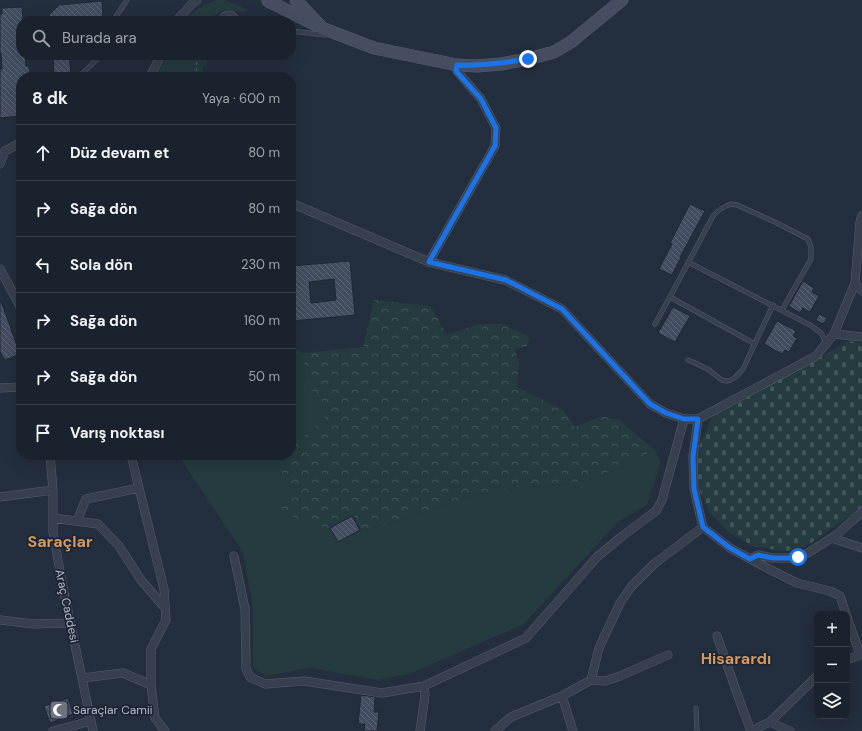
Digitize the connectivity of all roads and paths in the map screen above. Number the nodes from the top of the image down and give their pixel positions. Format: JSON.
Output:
{"nodes":[{"id":1,"x":127,"y":0,"type":"edge"},
{"id":2,"x":197,"y":0,"type":"edge"},
{"id":3,"x":269,"y":0,"type":"edge"},
{"id":4,"x":296,"y":0,"type":"edge"},
{"id":5,"x":622,"y":0,"type":"edge"},
{"id":6,"x":116,"y":16,"type":"edge"},
{"id":7,"x":180,"y":16,"type":"edge"},
{"id":8,"x":223,"y":16,"type":"edge"},
{"id":9,"x":235,"y":16,"type":"edge"},
{"id":10,"x":322,"y":28,"type":"junction"},
{"id":11,"x":296,"y":32,"type":"edge"},
{"id":12,"x":96,"y":60,"type":"edge"},
{"id":13,"x":158,"y":60,"type":"edge"},
{"id":14,"x":197,"y":60,"type":"edge"},
{"id":15,"x":457,"y":65,"type":"junction"},
{"id":16,"x":84,"y":72,"type":"edge"},
{"id":17,"x":152,"y":72,"type":"edge"},
{"id":18,"x":196,"y":72,"type":"edge"},
{"id":19,"x":16,"y":145,"type":"edge"},
{"id":20,"x":0,"y":164,"type":"edge"},
{"id":21,"x":296,"y":205,"type":"edge"},
{"id":22,"x":862,"y":215,"type":"edge"},
{"id":23,"x":429,"y":262,"type":"junction"},
{"id":24,"x":688,"y":262,"type":"junction"},
{"id":25,"x":0,"y":269,"type":"edge"},
{"id":26,"x":855,"y":283,"type":"junction"},
{"id":27,"x":862,"y":291,"type":"edge"},
{"id":28,"x":670,"y":297,"type":"junction"},
{"id":29,"x":16,"y":299,"type":"edge"},
{"id":30,"x":773,"y":305,"type":"junction"},
{"id":31,"x":782,"y":310,"type":"junction"},
{"id":32,"x":655,"y":324,"type":"dead end"},
{"id":33,"x":834,"y":334,"type":"junction"},
{"id":34,"x":862,"y":337,"type":"edge"},
{"id":35,"x":826,"y":343,"type":"junction"},
{"id":36,"x":755,"y":344,"type":"junction"},
{"id":37,"x":688,"y":360,"type":"dead end"},
{"id":38,"x":16,"y":387,"type":"edge"},
{"id":39,"x":0,"y":388,"type":"edge"},
{"id":40,"x":684,"y":419,"type":"junction"},
{"id":41,"x":698,"y":419,"type":"junction"},
{"id":42,"x":50,"y":460,"type":"edge"},
{"id":43,"x":132,"y":460,"type":"edge"},
{"id":44,"x":139,"y":488,"type":"junction"},
{"id":45,"x":53,"y":490,"type":"junction"},
{"id":46,"x":0,"y":496,"type":"edge"},
{"id":47,"x":862,"y":512,"type":"edge"},
{"id":48,"x":53,"y":518,"type":"junction"},
{"id":49,"x":77,"y":521,"type":"junction"},
{"id":50,"x":703,"y":527,"type":"junction"},
{"id":51,"x":832,"y":538,"type":"junction"},
{"id":52,"x":862,"y":548,"type":"edge"},
{"id":53,"x":234,"y":556,"type":"dead end"},
{"id":54,"x":750,"y":559,"type":"junction"},
{"id":55,"x":165,"y":608,"type":"junction"},
{"id":56,"x":845,"y":611,"type":"edge"},
{"id":57,"x":0,"y":620,"type":"edge"},
{"id":58,"x":70,"y":623,"type":"junction"},
{"id":59,"x":850,"y":625,"type":"edge"},
{"id":60,"x":717,"y":636,"type":"dead end"},
{"id":61,"x":861,"y":654,"type":"edge"},
{"id":62,"x":668,"y":655,"type":"dead end"},
{"id":63,"x":850,"y":659,"type":"edge"},
{"id":64,"x":82,"y":678,"type":"junction"},
{"id":65,"x":814,"y":679,"type":"edge"},
{"id":66,"x":591,"y":680,"type":"junction"},
{"id":67,"x":151,"y":685,"type":"junction"},
{"id":68,"x":424,"y":686,"type":"junction"},
{"id":69,"x":562,"y":696,"type":"junction"},
{"id":70,"x":696,"y":708,"type":"dead end"},
{"id":71,"x":91,"y":721,"type":"junction"},
{"id":72,"x":770,"y":722,"type":"junction"},
{"id":73,"x":53,"y":731,"type":"edge"},
{"id":74,"x":94,"y":731,"type":"edge"},
{"id":75,"x":165,"y":731,"type":"edge"},
{"id":76,"x":420,"y":731,"type":"edge"},
{"id":77,"x":495,"y":731,"type":"edge"},
{"id":78,"x":574,"y":731,"type":"edge"},
{"id":79,"x":697,"y":731,"type":"edge"},
{"id":80,"x":752,"y":731,"type":"edge"},
{"id":81,"x":774,"y":731,"type":"edge"},
{"id":82,"x":790,"y":731,"type":"edge"}],
"edges":[{"from":1,"to":6,"type":"lane"},
{"from":2,"to":7,"type":"street"},
{"from":3,"to":10,"type":"main road"},
{"from":4,"to":10,"type":"main road"},
{"from":5,"to":15,"type":"main road"},
{"from":8,"to":9,"type":"lane"},
{"from":10,"to":11,"type":"lane"},
{"from":10,"to":15,"type":"main road"},
{"from":12,"to":16,"type":"lane"},
{"from":13,"to":17,"type":"street"},
{"from":14,"to":18,"type":"path"},
{"from":15,"to":23,"type":"street"},
{"from":19,"to":20,"type":"street"},
{"from":21,"to":23,"type":"street"},
{"from":22,"to":26,"type":"street"},
{"from":23,"to":40,"type":"street"},
{"from":24,"to":28,"type":"lane"},
{"from":24,"to":30,"type":"lane"},
{"from":24,"to":31,"type":"lane"},
{"from":25,"to":29,"type":"street"},
{"from":26,"to":27,"type":"street"},
{"from":26,"to":33,"type":"street"},
{"from":28,"to":32,"type":"lane"},
{"from":28,"to":36,"type":"lane"},
{"from":30,"to":31,"type":"lane"},
{"from":30,"to":36,"type":"lane"},
{"from":31,"to":35,"type":"lane"},
{"from":33,"to":34,"type":"street"},
{"from":33,"to":35,"type":"street"},
{"from":35,"to":41,"type":"street"},
{"from":36,"to":37,"type":"lane"},
{"from":38,"to":39,"type":"street"},
{"from":40,"to":41,"type":"street"},
{"from":40,"to":68,"type":"street"},
{"from":41,"to":50,"type":"street"},
{"from":42,"to":45,"type":"street","name":"Araç Caddesi"},
{"from":43,"to":44,"type":"street"},
{"from":44,"to":49,"type":"street"},
{"from":44,"to":55,"type":"street"},
{"from":45,"to":46,"type":"street"},
{"from":45,"to":48,"type":"street","name":"Araç Caddesi"},
{"from":47,"to":51,"type":"street"},
{"from":48,"to":49,"type":"street"},
{"from":48,"to":58,"type":"street","name":"Araç Caddesi"},
{"from":49,"to":55,"type":"street"},
{"from":50,"to":54,"type":"street"},
{"from":50,"to":66,"type":"street"},
{"from":51,"to":52,"type":"street"},
{"from":51,"to":54,"type":"street"},
{"from":53,"to":68,"type":"street"},
{"from":54,"to":56,"type":"street"},
{"from":55,"to":67,"type":"street"},
{"from":57,"to":58,"type":"street"},
{"from":58,"to":64,"type":"street","name":"Araç Caddesi"},
{"from":59,"to":61,"type":"street"},
{"from":60,"to":80,"type":"street"},
{"from":61,"to":63,"type":"street"},
{"from":62,"to":66,"type":"street"},
{"from":64,"to":67,"type":"street"},
{"from":64,"to":71,"type":"street","name":"Araç Caddesi"},
{"from":65,"to":72,"type":"street"},
{"from":66,"to":69,"type":"street"},
{"from":67,"to":75,"type":"street"},
{"from":68,"to":76,"type":"street"},
{"from":69,"to":77,"type":"street"},
{"from":69,"to":78,"type":"street"},
{"from":70,"to":79,"type":"lane"},
{"from":71,"to":73,"type":"street"},
{"from":71,"to":74,"type":"street","name":"Araç Caddesi"},
{"from":72,"to":80,"type":"street"},
{"from":72,"to":81,"type":"street"},
{"from":72,"to":82,"type":"street"}]}
